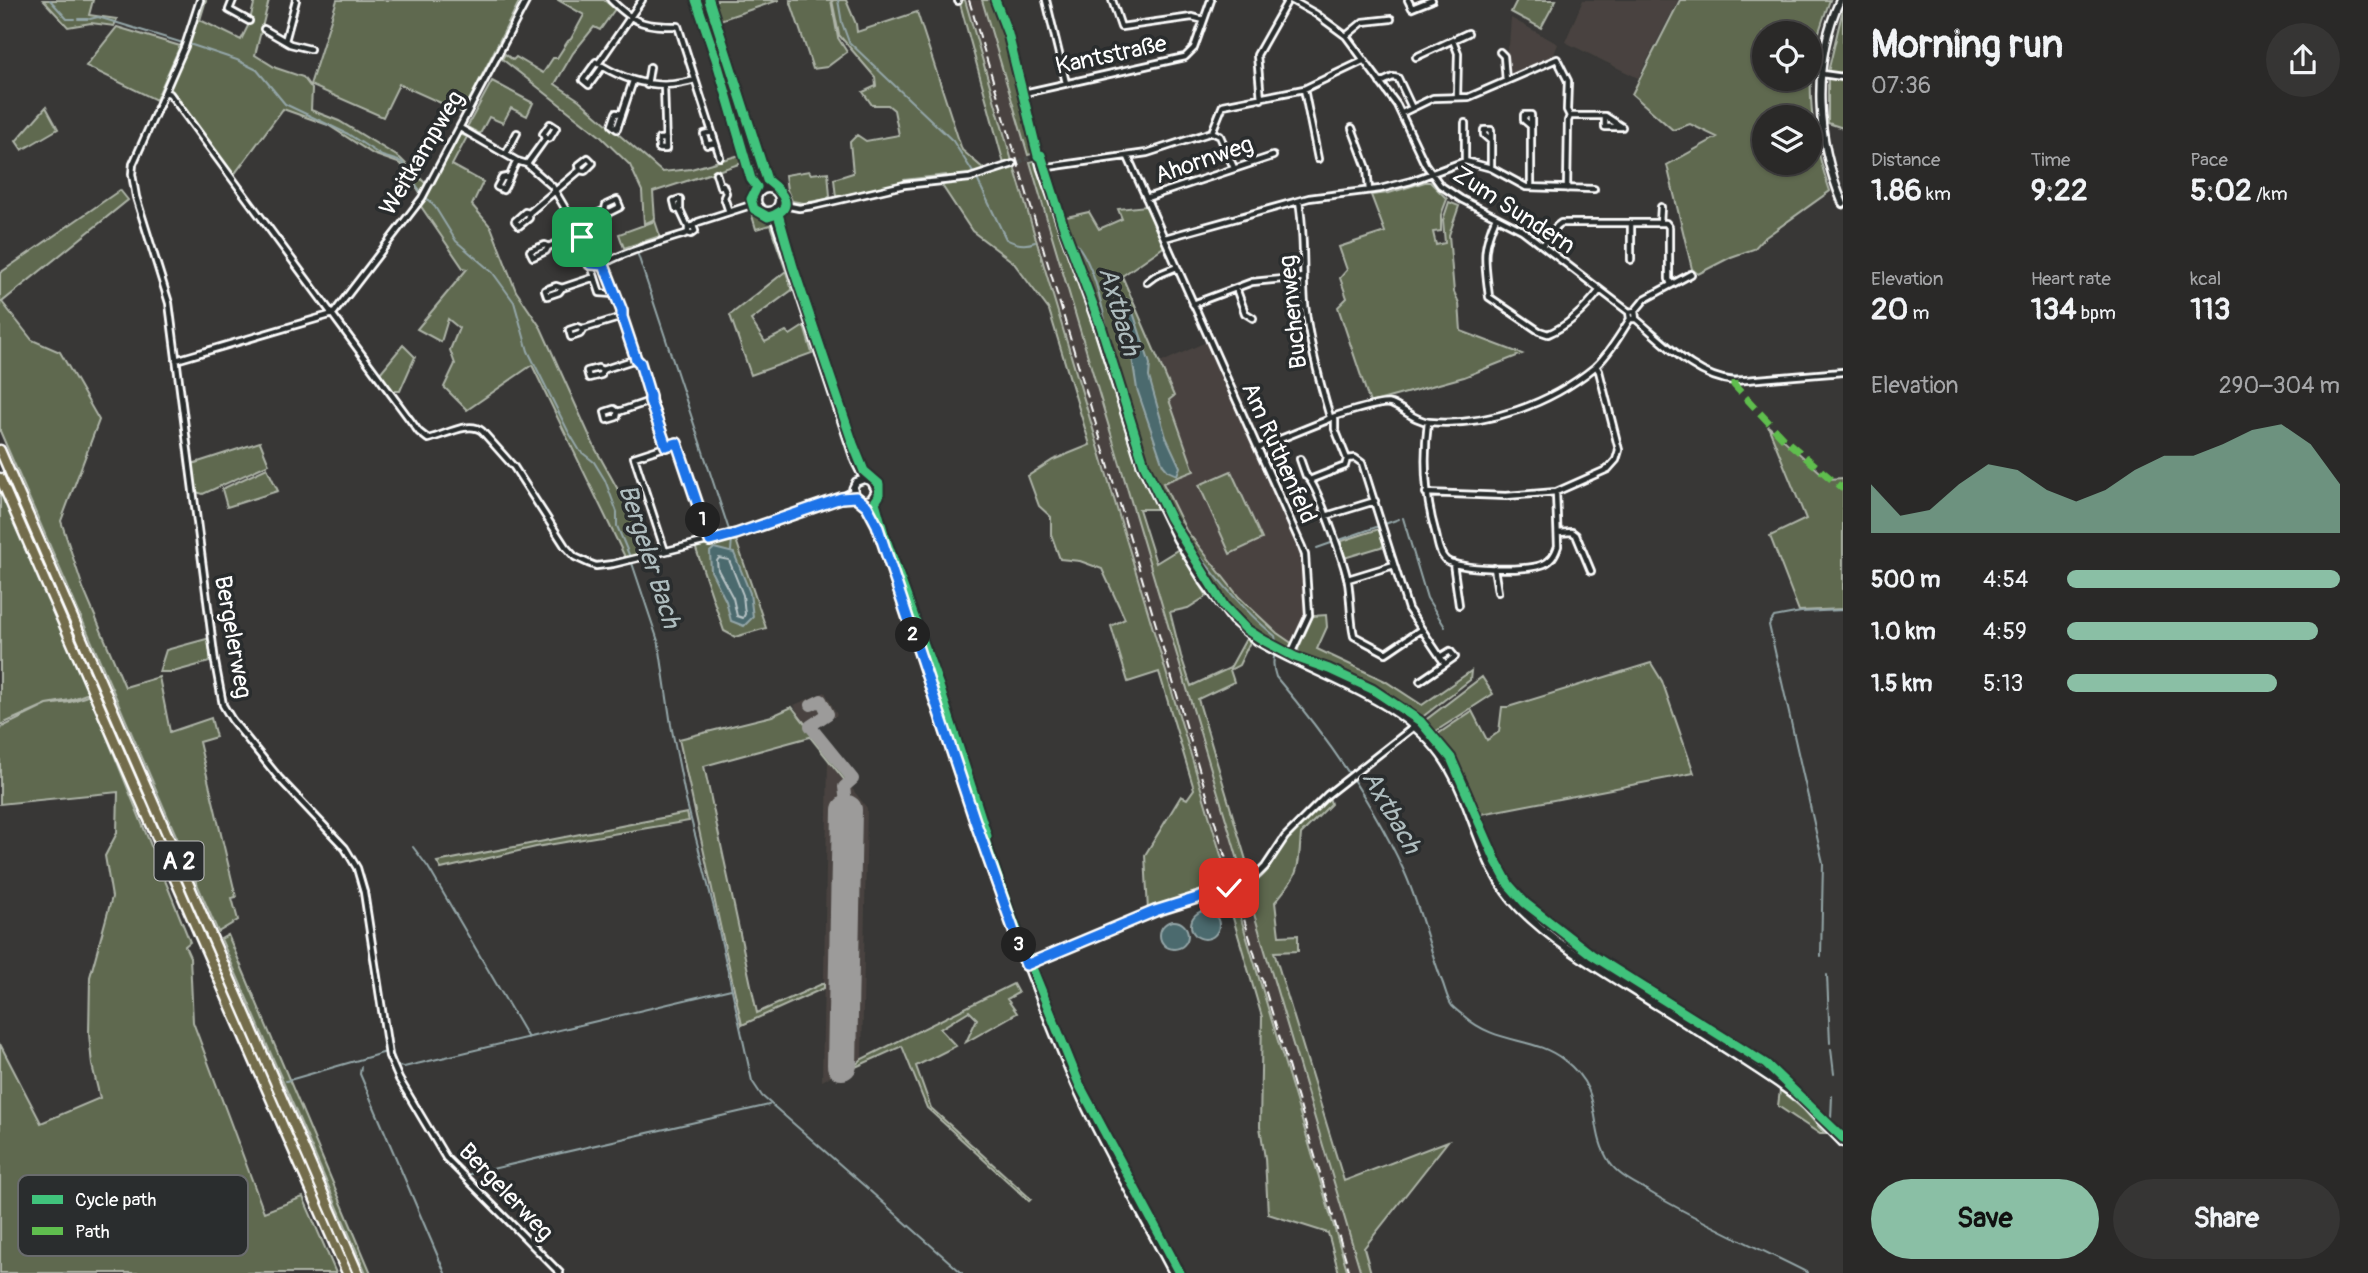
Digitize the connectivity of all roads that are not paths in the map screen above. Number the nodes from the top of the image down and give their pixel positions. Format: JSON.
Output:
{"nodes":[{"id":1,"x":200,"y":0,"type":"edge"},
{"id":2,"x":233,"y":0,"type":"edge"},
{"id":3,"x":296,"y":0,"type":"edge"},
{"id":4,"x":527,"y":0,"type":"edge"},
{"id":5,"x":611,"y":0,"type":"edge"},
{"id":6,"x":642,"y":0,"type":"edge"},
{"id":7,"x":705,"y":0,"type":"edge"},
{"id":8,"x":995,"y":0,"type":"edge"},
{"id":9,"x":1045,"y":0,"type":"edge"},
{"id":10,"x":1112,"y":0,"type":"edge"},
{"id":11,"x":1211,"y":0,"type":"edge"},
{"id":12,"x":1289,"y":0,"type":"edge"},
{"id":13,"x":1408,"y":0,"type":"edge"},
{"id":14,"x":1433,"y":0,"type":"edge"},
{"id":15,"x":1840,"y":0,"type":"edge"},
{"id":16,"x":631,"y":16,"type":"junction"},
{"id":17,"x":1391,"y":19,"type":"dead end"},
{"id":18,"x":1204,"y":20,"type":"junction"},
{"id":19,"x":249,"y":21,"type":"dead end"},
{"id":20,"x":264,"y":29,"type":"dead end"},
{"id":21,"x":1468,"y":33,"type":"dead end"},
{"id":22,"x":1346,"y":36,"type":"junction"},
{"id":23,"x":1453,"y":40,"type":"junction"},
{"id":24,"x":285,"y":41,"type":"junction"},
{"id":25,"x":310,"y":49,"type":"dead end"},
{"id":26,"x":1500,"y":52,"type":"dead end"},
{"id":27,"x":1416,"y":57,"type":"dead end"},
{"id":28,"x":1363,"y":61,"type":"junction"},
{"id":29,"x":601,"y":65,"type":"junction"},
{"id":30,"x":650,"y":67,"type":"dead end"},
{"id":31,"x":1822,"y":74,"type":"joint"},
{"id":32,"x":1843,"y":77,"type":"edge"},
{"id":33,"x":695,"y":80,"type":"junction"},
{"id":34,"x":633,"y":81,"type":"junction"},
{"id":35,"x":1506,"y":81,"type":"junction"},
{"id":36,"x":1066,"y":83,"type":"junction"},
{"id":37,"x":1380,"y":83,"type":"junction"},
{"id":38,"x":647,"y":85,"type":"junction"},
{"id":39,"x":664,"y":85,"type":"junction"},
{"id":40,"x":1304,"y":89,"type":"junction"},
{"id":41,"x":1822,"y":91,"type":"edge"},
{"id":42,"x":165,"y":92,"type":"junction"},
{"id":43,"x":1024,"y":93,"type":"junction"},
{"id":44,"x":1457,"y":97,"type":"junction"},
{"id":45,"x":1261,"y":99,"type":"junction"},
{"id":46,"x":1412,"y":108,"type":"junction"},
{"id":47,"x":1402,"y":113,"type":"junction"},
{"id":48,"x":622,"y":114,"type":"dead end"},
{"id":49,"x":1570,"y":116,"type":"junction"},
{"id":50,"x":1605,"y":117,"type":"dead end"},
{"id":51,"x":1465,"y":123,"type":"dead end"},
{"id":52,"x":1531,"y":126,"type":"dead end"},
{"id":53,"x":460,"y":128,"type":"junction"},
{"id":54,"x":1352,"y":128,"type":"dead end"},
{"id":55,"x":1212,"y":132,"type":"junction"},
{"id":56,"x":517,"y":133,"type":"dead end"},
{"id":57,"x":545,"y":139,"type":"dead end"},
{"id":58,"x":666,"y":139,"type":"dead end"},
{"id":59,"x":1492,"y":141,"type":"dead end"},
{"id":60,"x":506,"y":154,"type":"junction"},
{"id":61,"x":1038,"y":156,"type":"junction"},
{"id":62,"x":1273,"y":156,"type":"dead end"},
{"id":63,"x":720,"y":157,"type":"dead end"},
{"id":64,"x":1128,"y":157,"type":"junction"},
{"id":65,"x":1030,"y":158,"type":"tunnel mouth"},
{"id":66,"x":1318,"y":159,"type":"dead end"},
{"id":67,"x":517,"y":161,"type":"junction"},
{"id":68,"x":1465,"y":161,"type":"junction"},
{"id":69,"x":527,"y":164,"type":"junction"},
{"id":70,"x":1013,"y":164,"type":"tunnel mouth"},
{"id":71,"x":1234,"y":168,"type":"junction"},
{"id":72,"x":1491,"y":168,"type":"junction"},
{"id":73,"x":1041,"y":169,"type":"junction"},
{"id":74,"x":580,"y":170,"type":"dead end"},
{"id":75,"x":716,"y":173,"type":"dead end"},
{"id":76,"x":1430,"y":173,"type":"junction"},
{"id":77,"x":507,"y":177,"type":"dead end"},
{"id":78,"x":1531,"y":187,"type":"junction"},
{"id":79,"x":764,"y":189,"type":"junction"},
{"id":80,"x":1567,"y":189,"type":"junction"},
{"id":81,"x":1594,"y":189,"type":"dead end"},
{"id":82,"x":1369,"y":190,"type":"junction"},
{"id":83,"x":554,"y":191,"type":"junction"},
{"id":84,"x":1146,"y":198,"type":"junction"},
{"id":85,"x":1299,"y":201,"type":"junction"},
{"id":86,"x":757,"y":203,"type":"junction"},
{"id":87,"x":779,"y":204,"type":"junction"},
{"id":88,"x":1843,"y":204,"type":"edge"},
{"id":89,"x":1661,"y":207,"type":"dead end"},
{"id":90,"x":605,"y":210,"type":"dead end"},
{"id":91,"x":680,"y":210,"type":"dead end"},
{"id":92,"x":772,"y":211,"type":"junction"},
{"id":93,"x":729,"y":212,"type":"junction"},
{"id":94,"x":529,"y":213,"type":"dead end"},
{"id":95,"x":1496,"y":217,"type":"junction"},
{"id":96,"x":1632,"y":223,"type":"junction"},
{"id":97,"x":1660,"y":223,"type":"junction"},
{"id":98,"x":575,"y":225,"type":"junction"},
{"id":99,"x":690,"y":228,"type":"junction"},
{"id":100,"x":580,"y":234,"type":"junction"},
{"id":101,"x":1165,"y":239,"type":"junction"},
{"id":102,"x":1543,"y":245,"type":"junction"},
{"id":103,"x":548,"y":247,"type":"dead end"},
{"id":104,"x":1631,"y":261,"type":"dead end"},
{"id":105,"x":590,"y":264,"type":"junction"},
{"id":106,"x":604,"y":265,"type":"junction"},
{"id":107,"x":1177,"y":267,"type":"junction"},
{"id":108,"x":1691,"y":274,"type":"dead end"},
{"id":109,"x":595,"y":277,"type":"junction"},
{"id":110,"x":1304,"y":277,"type":"junction"},
{"id":111,"x":1147,"y":282,"type":"dead end"},
{"id":112,"x":1671,"y":285,"type":"junction"},
{"id":113,"x":562,"y":288,"type":"dead end"},
{"id":114,"x":1236,"y":288,"type":"junction"},
{"id":115,"x":1600,"y":290,"type":"junction"},
{"id":116,"x":613,"y":294,"type":"junction"},
{"id":117,"x":1193,"y":304,"type":"junction"},
{"id":118,"x":1632,"y":312,"type":"junction"},
{"id":119,"x":333,"y":314,"type":"junction"},
{"id":120,"x":622,"y":317,"type":"junction"},
{"id":121,"x":1253,"y":318,"type":"dead end"},
{"id":122,"x":1633,"y":319,"type":"junction"},
{"id":123,"x":583,"y":329,"type":"dead end"},
{"id":124,"x":636,"y":359,"type":"junction"},
{"id":125,"x":176,"y":360,"type":"junction"},
{"id":126,"x":1595,"y":366,"type":"junction"},
{"id":127,"x":602,"y":370,"type":"dead end"},
{"id":128,"x":1843,"y":372,"type":"edge"},
{"id":129,"x":650,"y":401,"type":"junction"},
{"id":130,"x":618,"y":412,"type":"dead end"},
{"id":131,"x":1330,"y":418,"type":"junction"},
{"id":132,"x":1427,"y":422,"type":"junction"},
{"id":133,"x":1335,"y":429,"type":"junction"},
{"id":134,"x":666,"y":446,"type":"junction"},
{"id":135,"x":1258,"y":448,"type":"junction"},
{"id":136,"x":0,"y":450,"type":"edge"},
{"id":137,"x":1300,"y":458,"type":"dead end"},
{"id":138,"x":1347,"y":459,"type":"junction"},
{"id":139,"x":0,"y":478,"type":"edge"},
{"id":140,"x":1312,"y":479,"type":"junction"},
{"id":141,"x":861,"y":480,"type":"junction"},
{"id":142,"x":1556,"y":492,"type":"junction"},
{"id":143,"x":1426,"y":493,"type":"junction"},
{"id":144,"x":854,"y":494,"type":"junction"},
{"id":145,"x":867,"y":500,"type":"junction"},
{"id":146,"x":1375,"y":501,"type":"junction"},
{"id":147,"x":1326,"y":516,"type":"junction"},
{"id":148,"x":1558,"y":533,"type":"junction"},
{"id":149,"x":710,"y":541,"type":"junction"},
{"id":150,"x":665,"y":551,"type":"junction"},
{"id":151,"x":1453,"y":564,"type":"junction"},
{"id":152,"x":1394,"y":565,"type":"junction"},
{"id":153,"x":1494,"y":568,"type":"junction"},
{"id":154,"x":1591,"y":570,"type":"dead end"},
{"id":155,"x":1348,"y":579,"type":"junction"},
{"id":156,"x":1498,"y":592,"type":"dead end"},
{"id":157,"x":1459,"y":605,"type":"dead end"},
{"id":158,"x":1420,"y":630,"type":"junction"},
{"id":159,"x":1440,"y":657,"type":"junction"},
{"id":160,"x":1289,"y":658,"type":"junction"},
{"id":161,"x":1445,"y":664,"type":"junction"},
{"id":162,"x":1420,"y":681,"type":"dead end"},
{"id":163,"x":1415,"y":726,"type":"junction"},
{"id":164,"x":1026,"y":965,"type":"junction"},
{"id":165,"x":1843,"y":1143,"type":"edge"},
{"id":166,"x":346,"y":1273,"type":"edge"},
{"id":167,"x":358,"y":1273,"type":"edge"},
{"id":168,"x":560,"y":1273,"type":"edge"},
{"id":169,"x":1173,"y":1273,"type":"edge"}],
"edges":[{"from":1,"to":42,"type":"street","name":"Bergelerweg"},
{"from":2,"to":19,"type":"street"},
{"from":3,"to":24,"type":"street"},
{"from":4,"to":53,"type":"street","name":"Weitkampweg"},
{"from":5,"to":16,"type":"street"},
{"from":6,"to":16,"type":"street"},
{"from":7,"to":79,"type":"street"},
{"from":8,"to":43,"type":"street"},
{"from":9,"to":36,"type":"street"},
{"from":10,"to":18,"type":"street"},
{"from":11,"to":18,"type":"street","name":"Kantstraße"},
{"from":12,"to":22,"type":"street","name":"Zum Sundern"},
{"from":12,"to":45,"type":"street"},
{"from":13,"to":14,"type":"street"},
{"from":15,"to":31,"type":"street"},
{"from":16,"to":29,"type":"street"},
{"from":16,"to":33,"type":"street"},
{"from":17,"to":22,"type":"street"},
{"from":18,"to":36,"type":"street","name":"Kantstraße"},
{"from":20,"to":24,"type":"street"},
{"from":21,"to":23,"type":"street"},
{"from":22,"to":28,"type":"street","name":"Zum Sundern"},
{"from":23,"to":27,"type":"street"},
{"from":23,"to":44,"type":"street"},
{"from":24,"to":25,"type":"street"},
{"from":26,"to":35,"type":"street"},
{"from":28,"to":37,"type":"street","name":"Zum Sundern"},
{"from":28,"to":40,"type":"street"},
{"from":29,"to":29,"type":"street"},
{"from":29,"to":34,"type":"street"},
{"from":30,"to":38,"type":"street"},
{"from":31,"to":32,"type":"street"},
{"from":33,"to":39,"type":"street"},
{"from":33,"to":63,"type":"street"},
{"from":34,"to":38,"type":"street"},
{"from":34,"to":48,"type":"street"},
{"from":35,"to":44,"type":"street"},
{"from":35,"to":49,"type":"street"},
{"from":36,"to":43,"type":"street","name":"Kantstraße"},
{"from":37,"to":46,"type":"street"},
{"from":37,"to":47,"type":"street","name":"Zum Sundern"},
{"from":38,"to":39,"type":"street"},
{"from":39,"to":58,"type":"street"},
{"from":40,"to":45,"type":"street"},
{"from":40,"to":66,"type":"street"},
{"from":41,"to":88,"type":"street"},
{"from":42,"to":119,"type":"street"},
{"from":42,"to":125,"type":"street","name":"Bergelerweg"},
{"from":43,"to":61,"type":"street"},
{"from":44,"to":46,"type":"street"},
{"from":45,"to":55,"type":"street"},
{"from":46,"to":47,"type":"street"},
{"from":47,"to":76,"type":"street","name":"Zum Sundern"},
{"from":49,"to":50,"type":"street"},
{"from":49,"to":80,"type":"street"},
{"from":51,"to":68,"type":"street"},
{"from":52,"to":78,"type":"street"},
{"from":53,"to":60,"type":"street"},
{"from":53,"to":119,"type":"street","name":"Weitkampweg"},
{"from":54,"to":82,"type":"street"},
{"from":55,"to":64,"type":"street"},
{"from":55,"to":71,"type":"street"},
{"from":56,"to":60,"type":"street"},
{"from":57,"to":69,"type":"street"},
{"from":59,"to":72,"type":"street"},
{"from":60,"to":67,"type":"street"},
{"from":61,"to":65,"type":"street"},
{"from":61,"to":73,"type":"street"},
{"from":62,"to":71,"type":"street","name":"Ahornweg"},
{"from":64,"to":73,"type":"street"},
{"from":64,"to":84,"type":"street","name":"Am Ruthenfeld"},
{"from":67,"to":69,"type":"street"},
{"from":67,"to":77,"type":"street"},
{"from":68,"to":72,"type":"street"},
{"from":68,"to":76,"type":"street"},
{"from":69,"to":83,"type":"street"},
{"from":70,"to":87,"type":"street"},
{"from":71,"to":84,"type":"street","name":"Ahornweg"},
{"from":72,"to":78,"type":"street"},
{"from":73,"to":160,"type":"street"},
{"from":74,"to":83,"type":"street"},
{"from":75,"to":93,"type":"street"},
{"from":76,"to":82,"type":"street"},
{"from":76,"to":95,"type":"street","name":"Zum Sundern"},
{"from":78,"to":80,"type":"street"},
{"from":79,"to":86,"type":"street"},
{"from":79,"to":87,"type":"street"},
{"from":80,"to":81,"type":"street"},
{"from":82,"to":85,"type":"street"},
{"from":83,"to":94,"type":"street"},
{"from":83,"to":98,"type":"street"},
{"from":84,"to":101,"type":"street","name":"Am Ruthenfeld"},
{"from":85,"to":101,"type":"street"},
{"from":85,"to":110,"type":"street","name":"Buchenweg"},
{"from":86,"to":92,"type":"street"},
{"from":86,"to":93,"type":"street"},
{"from":87,"to":92,"type":"street"},
{"from":89,"to":97,"type":"street"},
{"from":90,"to":98,"type":"street"},
{"from":91,"to":99,"type":"street"},
{"from":92,"to":141,"type":"street"},
{"from":93,"to":99,"type":"street"},
{"from":95,"to":102,"type":"street","name":"Zum Sundern"},
{"from":95,"to":115,"type":"street"},
{"from":96,"to":97,"type":"street"},
{"from":96,"to":102,"type":"street"},
{"from":96,"to":104,"type":"street"},
{"from":97,"to":112,"type":"street"},
{"from":98,"to":100,"type":"street"},
{"from":99,"to":106,"type":"street"},
{"from":100,"to":103,"type":"street"},
{"from":100,"to":105,"type":"street"},
{"from":101,"to":107,"type":"street","name":"Am Ruthenfeld"},
{"from":102,"to":115,"type":"street","name":"Zum Sundern"},
{"from":105,"to":106,"type":"street"},
{"from":105,"to":109,"type":"street"},
{"from":106,"to":116,"type":"street"},
{"from":107,"to":111,"type":"street"},
{"from":107,"to":117,"type":"street","name":"Am Ruthenfeld"},
{"from":108,"to":112,"type":"street"},
{"from":109,"to":113,"type":"street"},
{"from":109,"to":116,"type":"street"},
{"from":110,"to":114,"type":"street"},
{"from":110,"to":131,"type":"street","name":"Buchenweg"},
{"from":112,"to":118,"type":"street"},
{"from":114,"to":117,"type":"street"},
{"from":114,"to":121,"type":"street"},
{"from":115,"to":118,"type":"street","name":"Zum Sundern"},
{"from":116,"to":120,"type":"street"},
{"from":117,"to":135,"type":"street","name":"Am Ruthenfeld"},
{"from":118,"to":122,"type":"street"},
{"from":119,"to":125,"type":"street"},
{"from":119,"to":150,"type":"street"},
{"from":120,"to":123,"type":"street"},
{"from":120,"to":124,"type":"street"},
{"from":122,"to":126,"type":"street"},
{"from":122,"to":128,"type":"street"},
{"from":124,"to":127,"type":"street"},
{"from":124,"to":129,"type":"street"},
{"from":125,"to":168,"type":"street","name":"Bergelerweg"},
{"from":126,"to":132,"type":"street"},
{"from":126,"to":142,"type":"street"},
{"from":129,"to":130,"type":"street"},
{"from":129,"to":134,"type":"street"},
{"from":131,"to":132,"type":"street"},
{"from":131,"to":133,"type":"street"},
{"from":131,"to":133,"type":"street"},
{"from":131,"to":135,"type":"street"},
{"from":132,"to":143,"type":"street"},
{"from":133,"to":138,"type":"street"},
{"from":134,"to":149,"type":"street"},
{"from":134,"to":150,"type":"street"},
{"from":135,"to":160,"type":"street","name":"Am Ruthenfeld"},
{"from":136,"to":167,"type":"highway","number":"A 2"},
{"from":137,"to":140,"type":"street"},
{"from":138,"to":140,"type":"street"},
{"from":138,"to":146,"type":"street"},
{"from":139,"to":166,"type":"highway","number":"A 2"},
{"from":140,"to":147,"type":"street"},
{"from":141,"to":144,"type":"street"},
{"from":141,"to":145,"type":"street"},
{"from":142,"to":143,"type":"street"},
{"from":142,"to":148,"type":"street"},
{"from":143,"to":151,"type":"street"},
{"from":144,"to":145,"type":"street"},
{"from":144,"to":149,"type":"street"},
{"from":145,"to":164,"type":"street"},
{"from":146,"to":147,"type":"street"},
{"from":146,"to":152,"type":"street"},
{"from":147,"to":155,"type":"street"},
{"from":148,"to":153,"type":"street"},
{"from":148,"to":154,"type":"street"},
{"from":149,"to":150,"type":"street"},
{"from":151,"to":153,"type":"street"},
{"from":151,"to":157,"type":"street"},
{"from":152,"to":155,"type":"street"},
{"from":152,"to":158,"type":"street"},
{"from":153,"to":156,"type":"street"},
{"from":155,"to":158,"type":"street"},
{"from":158,"to":159,"type":"street"},
{"from":159,"to":161,"type":"street"},
{"from":159,"to":161,"type":"street"},
{"from":160,"to":163,"type":"street"},
{"from":161,"to":162,"type":"street"},
{"from":163,"to":164,"type":"street"},
{"from":163,"to":165,"type":"street"},
{"from":164,"to":169,"type":"street"}]}
